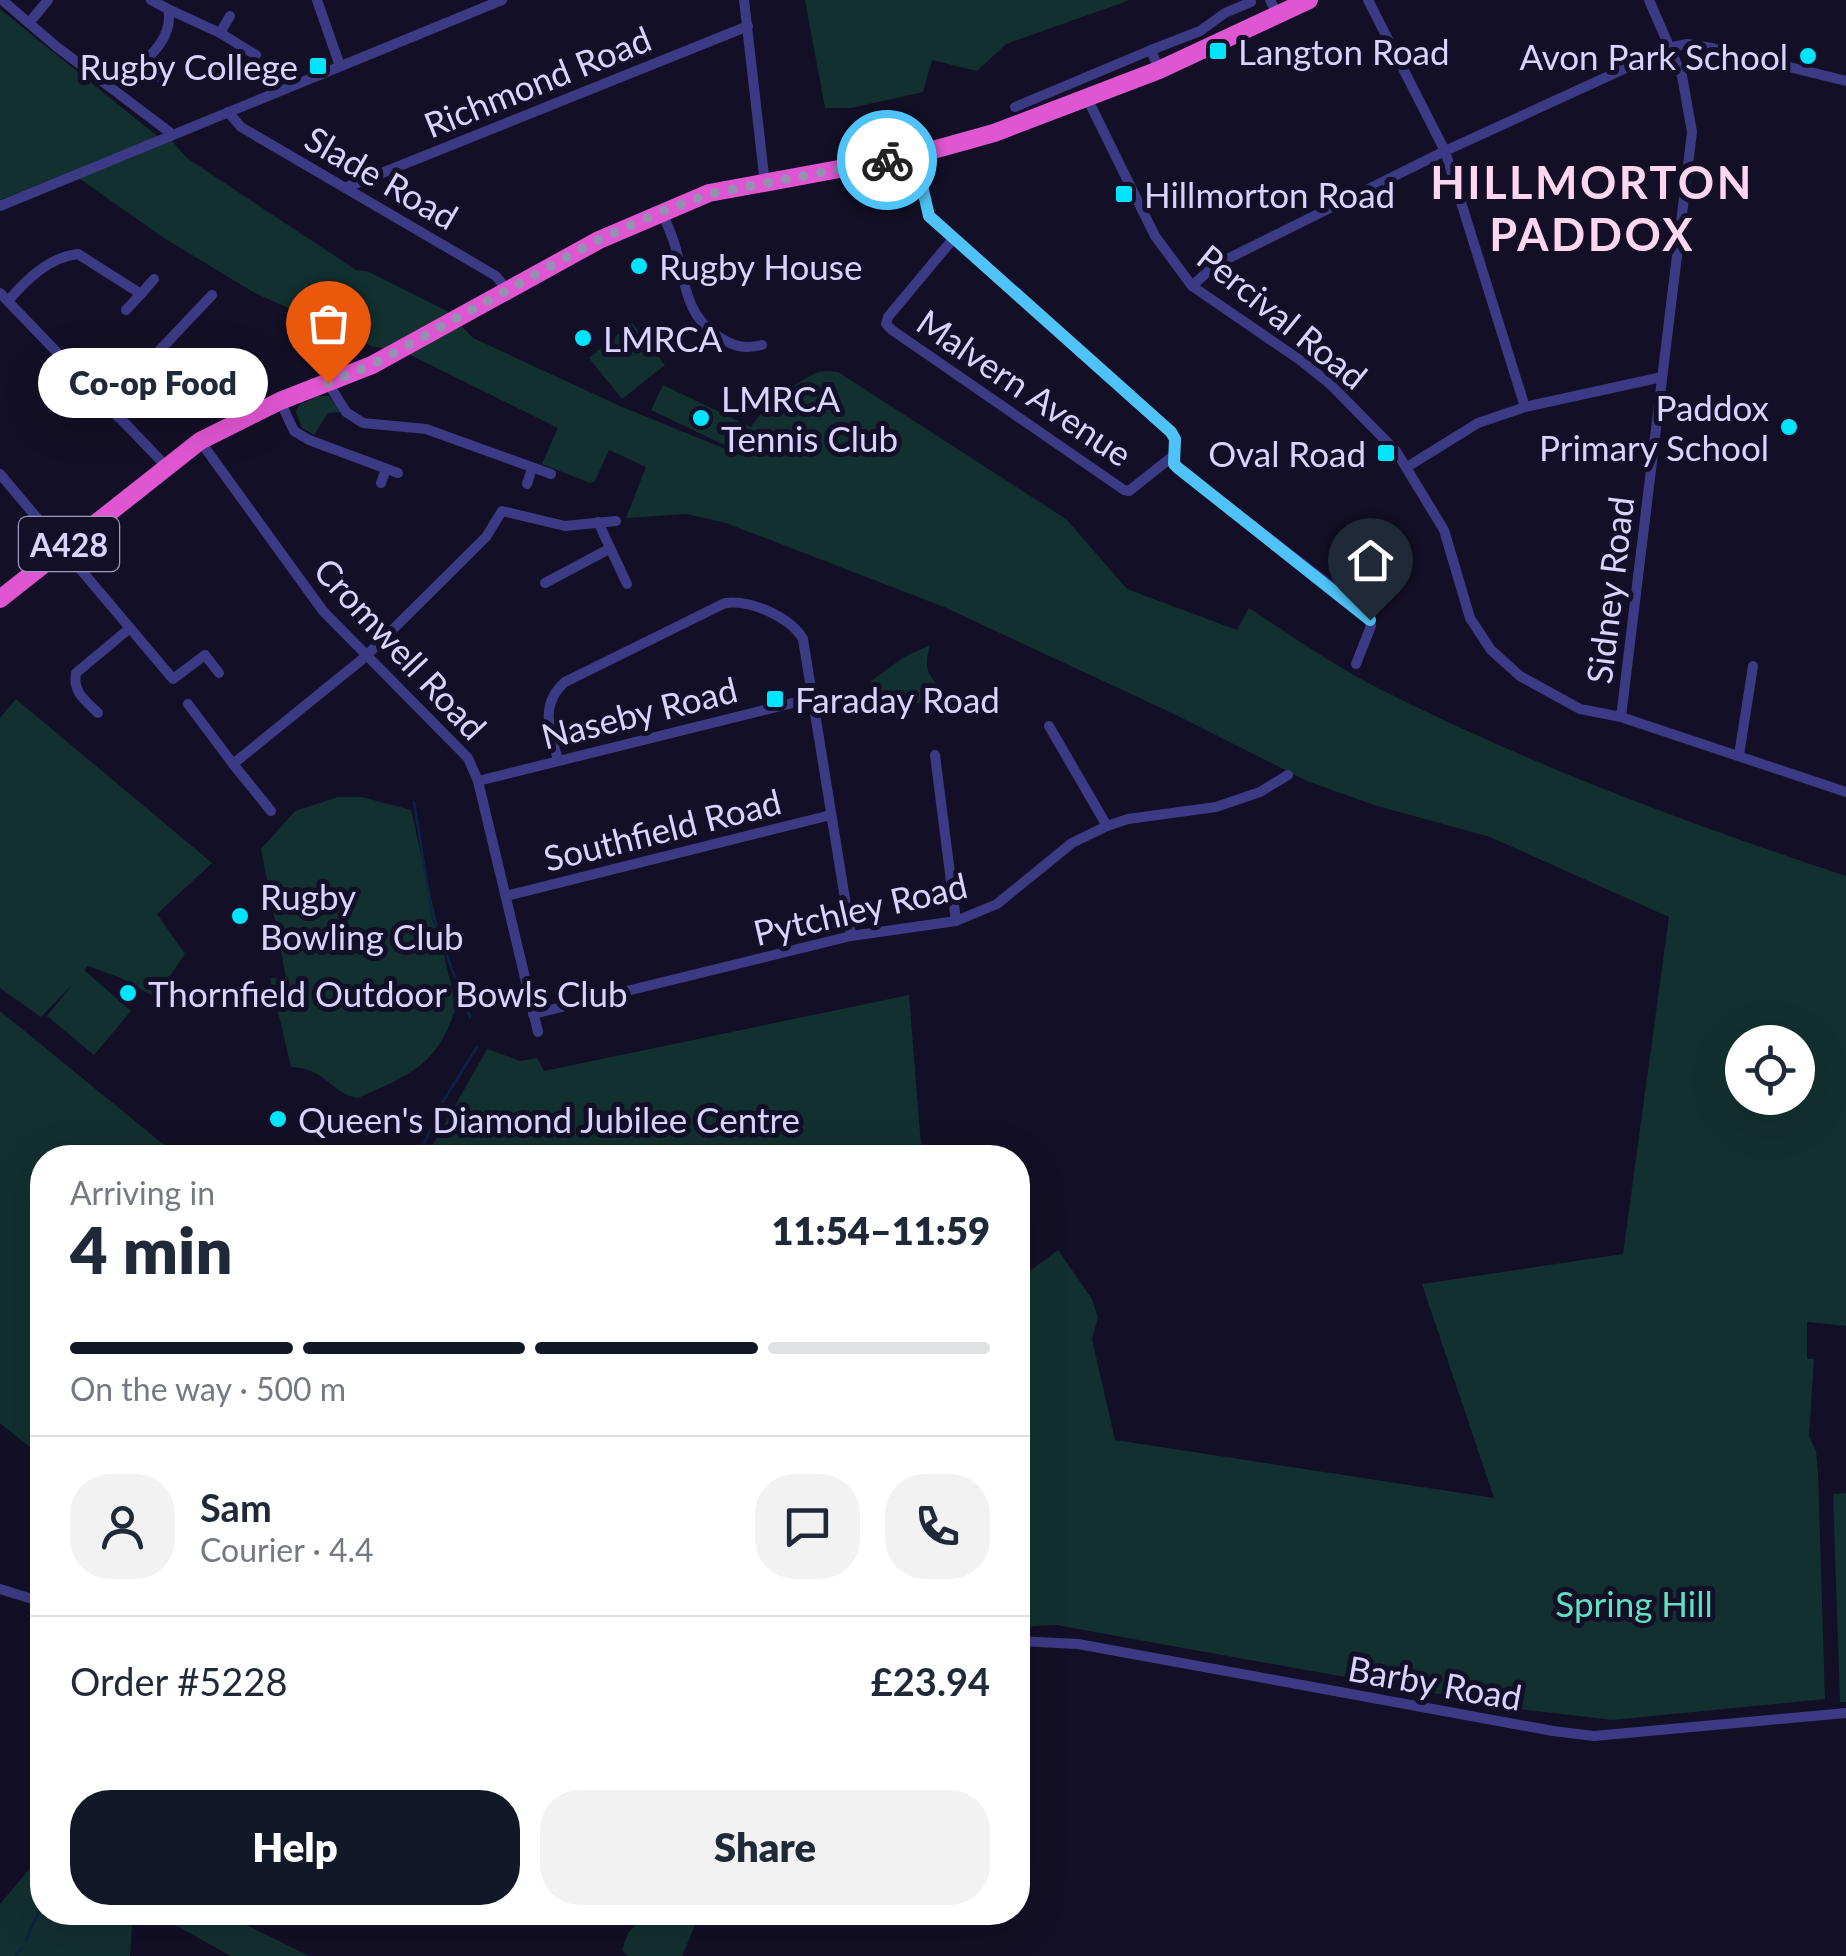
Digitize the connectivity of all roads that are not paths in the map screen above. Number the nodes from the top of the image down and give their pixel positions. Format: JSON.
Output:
{"nodes":[{"id":1,"x":2,"y":0,"type":"edge"},
{"id":2,"x":48,"y":0,"type":"edge"},
{"id":3,"x":151,"y":0,"type":"edge"},
{"id":4,"x":316,"y":0,"type":"edge"},
{"id":5,"x":502,"y":0,"type":"edge"},
{"id":6,"x":744,"y":0,"type":"edge"},
{"id":7,"x":1309,"y":0,"type":"edge"},
{"id":8,"x":1368,"y":0,"type":"edge"},
{"id":9,"x":1649,"y":0,"type":"edge"},
{"id":10,"x":1251,"y":2,"type":"edge"},
{"id":11,"x":1274,"y":8,"type":"edge"},
{"id":12,"x":168,"y":9,"type":"junction"},
{"id":13,"x":230,"y":16,"type":"dead end"},
{"id":14,"x":29,"y":24,"type":"junction"},
{"id":15,"x":748,"y":26,"type":"junction"},
{"id":16,"x":220,"y":33,"type":"junction"},
{"id":17,"x":1672,"y":47,"type":"junction"},
{"id":18,"x":1151,"y":50,"type":"junction"},
{"id":19,"x":256,"y":55,"type":"dead end"},
{"id":20,"x":146,"y":60,"type":"junction"},
{"id":21,"x":340,"y":66,"type":"junction"},
{"id":22,"x":133,"y":70,"type":"dead end"},
{"id":23,"x":1159,"y":70,"type":"junction"},
{"id":24,"x":158,"y":77,"type":"dead end"},
{"id":25,"x":1846,"y":81,"type":"edge"},
{"id":26,"x":1088,"y":100,"type":"junction"},
{"id":27,"x":1015,"y":107,"type":"dead end"},
{"id":28,"x":228,"y":112,"type":"junction"},
{"id":29,"x":169,"y":135,"type":"junction"},
{"id":30,"x":1445,"y":151,"type":"junction"},
{"id":31,"x":915,"y":155,"type":"junction"},
{"id":32,"x":766,"y":184,"type":"junction"},
{"id":33,"x":346,"y":187,"type":"junction"},
{"id":34,"x":0,"y":206,"type":"edge"},
{"id":35,"x":661,"y":212,"type":"junction"},
{"id":36,"x":953,"y":239,"type":"junction"},
{"id":37,"x":154,"y":279,"type":"dead end"},
{"id":38,"x":1192,"y":286,"type":"junction"},
{"id":39,"x":507,"y":290,"type":"junction"},
{"id":40,"x":140,"y":294,"type":"junction"},
{"id":41,"x":212,"y":295,"type":"dead end"},
{"id":42,"x":4,"y":297,"type":"edge"},
{"id":43,"x":126,"y":310,"type":"dead end"},
{"id":44,"x":762,"y":345,"type":"dead end"},
{"id":45,"x":746,"y":349,"type":"junction"},
{"id":46,"x":746,"y":364,"type":"dead end"},
{"id":47,"x":1662,"y":377,"type":"junction"},
{"id":48,"x":328,"y":383,"type":"junction"},
{"id":49,"x":280,"y":401,"type":"junction"},
{"id":50,"x":1525,"y":406,"type":"junction"},
{"id":51,"x":118,"y":417,"type":"junction"},
{"id":52,"x":200,"y":440,"type":"junction"},
{"id":53,"x":1173,"y":456,"type":"junction"},
{"id":54,"x":166,"y":466,"type":"junction"},
{"id":55,"x":1407,"y":467,"type":"junction"},
{"id":56,"x":0,"y":474,"type":"edge"},
{"id":57,"x":551,"y":474,"type":"dead end"},
{"id":58,"x":381,"y":483,"type":"dead end"},
{"id":59,"x":616,"y":520,"type":"dead end"},
{"id":60,"x":598,"y":522,"type":"junction"},
{"id":61,"x":63,"y":548,"type":"junction"},
{"id":62,"x":608,"y":549,"type":"junction"},
{"id":63,"x":545,"y":583,"type":"dead end"},
{"id":64,"x":628,"y":584,"type":"dead end"},
{"id":65,"x":0,"y":598,"type":"edge"},
{"id":66,"x":130,"y":628,"type":"junction"},
{"id":67,"x":365,"y":657,"type":"junction"},
{"id":68,"x":1356,"y":664,"type":"dead end"},
{"id":69,"x":1753,"y":666,"type":"dead end"},
{"id":70,"x":219,"y":673,"type":"dead end"},
{"id":71,"x":813,"y":698,"type":"junction"},
{"id":72,"x":188,"y":704,"type":"dead end"},
{"id":73,"x":98,"y":714,"type":"dead end"},
{"id":74,"x":1620,"y":716,"type":"junction"},
{"id":75,"x":1049,"y":726,"type":"dead end"},
{"id":76,"x":935,"y":755,"type":"dead end"},
{"id":77,"x":1739,"y":755,"type":"junction"},
{"id":78,"x":558,"y":760,"type":"junction"},
{"id":79,"x":233,"y":764,"type":"junction"},
{"id":80,"x":1288,"y":776,"type":"dead end"},
{"id":81,"x":1846,"y":777,"type":"edge"},
{"id":82,"x":478,"y":781,"type":"junction"},
{"id":83,"x":1845,"y":791,"type":"edge"},
{"id":84,"x":271,"y":811,"type":"dead end"},
{"id":85,"x":831,"y":815,"type":"junction"},
{"id":86,"x":1107,"y":826,"type":"junction"},
{"id":87,"x":506,"y":896,"type":"junction"},
{"id":88,"x":956,"y":922,"type":"junction"},
{"id":89,"x":850,"y":936,"type":"junction"},
{"id":90,"x":534,"y":1014,"type":"junction"},
{"id":91,"x":538,"y":1032,"type":"dead end"},
{"id":92,"x":0,"y":1589,"type":"edge"},
{"id":93,"x":30,"y":1598,"type":"edge"},
{"id":94,"x":1030,"y":1642,"type":"edge"},
{"id":95,"x":1846,"y":1713,"type":"edge"}],
"edges":[{"from":1,"to":14,"type":"street"},
{"from":2,"to":14,"type":"street"},
{"from":3,"to":12,"type":"street"},
{"from":4,"to":21,"type":"street"},
{"from":5,"to":21,"type":"street"},
{"from":6,"to":15,"type":"street"},
{"from":7,"to":11,"type":"highway","number":"A428"},
{"from":8,"to":30,"type":"street"},
{"from":9,"to":17,"type":"street","name":"Sidney Road"},
{"from":10,"to":18,"type":"street"},
{"from":11,"to":23,"type":"highway","number":"A428"},
{"from":12,"to":16,"type":"street"},
{"from":12,"to":20,"type":"street"},
{"from":13,"to":16,"type":"street"},
{"from":14,"to":29,"type":"street"},
{"from":15,"to":32,"type":"street"},
{"from":15,"to":33,"type":"street","name":"Richmond Road"},
{"from":16,"to":19,"type":"street"},
{"from":17,"to":25,"type":"street"},
{"from":17,"to":30,"type":"street"},
{"from":17,"to":47,"type":"street","name":"Sidney Road"},
{"from":18,"to":23,"type":"street"},
{"from":18,"to":27,"type":"street"},
{"from":20,"to":22,"type":"street"},
{"from":20,"to":24,"type":"street"},
{"from":21,"to":28,"type":"street"},
{"from":23,"to":26,"type":"highway","number":"A428"},
{"from":26,"to":31,"type":"highway","number":"A428"},
{"from":26,"to":38,"type":"street","name":"Percival Road"},
{"from":28,"to":29,"type":"street"},
{"from":28,"to":33,"type":"street","name":"Slade Road"},
{"from":29,"to":34,"type":"street"},
{"from":30,"to":38,"type":"street"},
{"from":30,"to":50,"type":"street"},
{"from":31,"to":32,"type":"highway","number":"A428"},
{"from":31,"to":36,"type":"street"},
{"from":32,"to":35,"type":"highway","number":"A428"},
{"from":33,"to":39,"type":"street","name":"Slade Road"},
{"from":35,"to":39,"type":"highway","number":"A428"},
{"from":35,"to":45,"type":"street"},
{"from":36,"to":53,"type":"street"},
{"from":36,"to":53,"type":"street","name":"Malvern Avenue"},
{"from":37,"to":40,"type":"street"},
{"from":38,"to":55,"type":"street","name":"Percival Road"},
{"from":39,"to":48,"type":"highway","number":"A428"},
{"from":40,"to":42,"type":"street"},
{"from":40,"to":43,"type":"street"},
{"from":41,"to":51,"type":"street"},
{"from":42,"to":51,"type":"street"},
{"from":44,"to":45,"type":"street"},
{"from":45,"to":46,"type":"street"},
{"from":47,"to":50,"type":"street"},
{"from":47,"to":74,"type":"street","name":"Sidney Road"},
{"from":48,"to":49,"type":"highway","number":"A428"},
{"from":48,"to":57,"type":"street"},
{"from":49,"to":52,"type":"highway","number":"A428"},
{"from":49,"to":58,"type":"street"},
{"from":50,"to":55,"type":"street"},
{"from":51,"to":54,"type":"street"},
{"from":52,"to":54,"type":"highway","number":"A428"},
{"from":52,"to":67,"type":"street","name":"Cromwell Road"},
{"from":53,"to":68,"type":"street"},
{"from":54,"to":61,"type":"highway","number":"A428"},
{"from":55,"to":74,"type":"street","name":"Percival Road"},
{"from":56,"to":61,"type":"street"},
{"from":59,"to":60,"type":"street"},
{"from":60,"to":62,"type":"street"},
{"from":60,"to":67,"type":"street"},
{"from":61,"to":65,"type":"highway","number":"A428"},
{"from":61,"to":66,"type":"street"},
{"from":62,"to":63,"type":"street"},
{"from":62,"to":64,"type":"street"},
{"from":66,"to":70,"type":"street"},
{"from":66,"to":73,"type":"street"},
{"from":67,"to":79,"type":"street"},
{"from":67,"to":82,"type":"street","name":"Cromwell Road"},
{"from":69,"to":77,"type":"street"},
{"from":71,"to":78,"type":"street","name":"Naseby Road"},
{"from":71,"to":78,"type":"street"},
{"from":71,"to":85,"type":"street"},
{"from":72,"to":79,"type":"street"},
{"from":74,"to":77,"type":"street","name":"Percival Road"},
{"from":75,"to":86,"type":"street"},
{"from":76,"to":88,"type":"street"},
{"from":77,"to":83,"type":"street","name":"Percival Road"},
{"from":78,"to":82,"type":"street","name":"Naseby Road"},
{"from":79,"to":84,"type":"street"},
{"from":80,"to":86,"type":"street","name":"Pytchley Road"},
{"from":81,"to":83,"type":"street"},
{"from":82,"to":87,"type":"street","name":"Cromwell Road"},
{"from":85,"to":87,"type":"street","name":"Southfield Road"},
{"from":85,"to":89,"type":"street"},
{"from":86,"to":88,"type":"street","name":"Pytchley Road"},
{"from":87,"to":90,"type":"street","name":"Cromwell Road"},
{"from":88,"to":89,"type":"street","name":"Pytchley Road"},
{"from":89,"to":90,"type":"street","name":"Pytchley Road"},
{"from":90,"to":91,"type":"street","name":"Cromwell Road"},
{"from":92,"to":93,"type":"street"},
{"from":94,"to":95,"type":"street","name":"Barby Road"}]}
